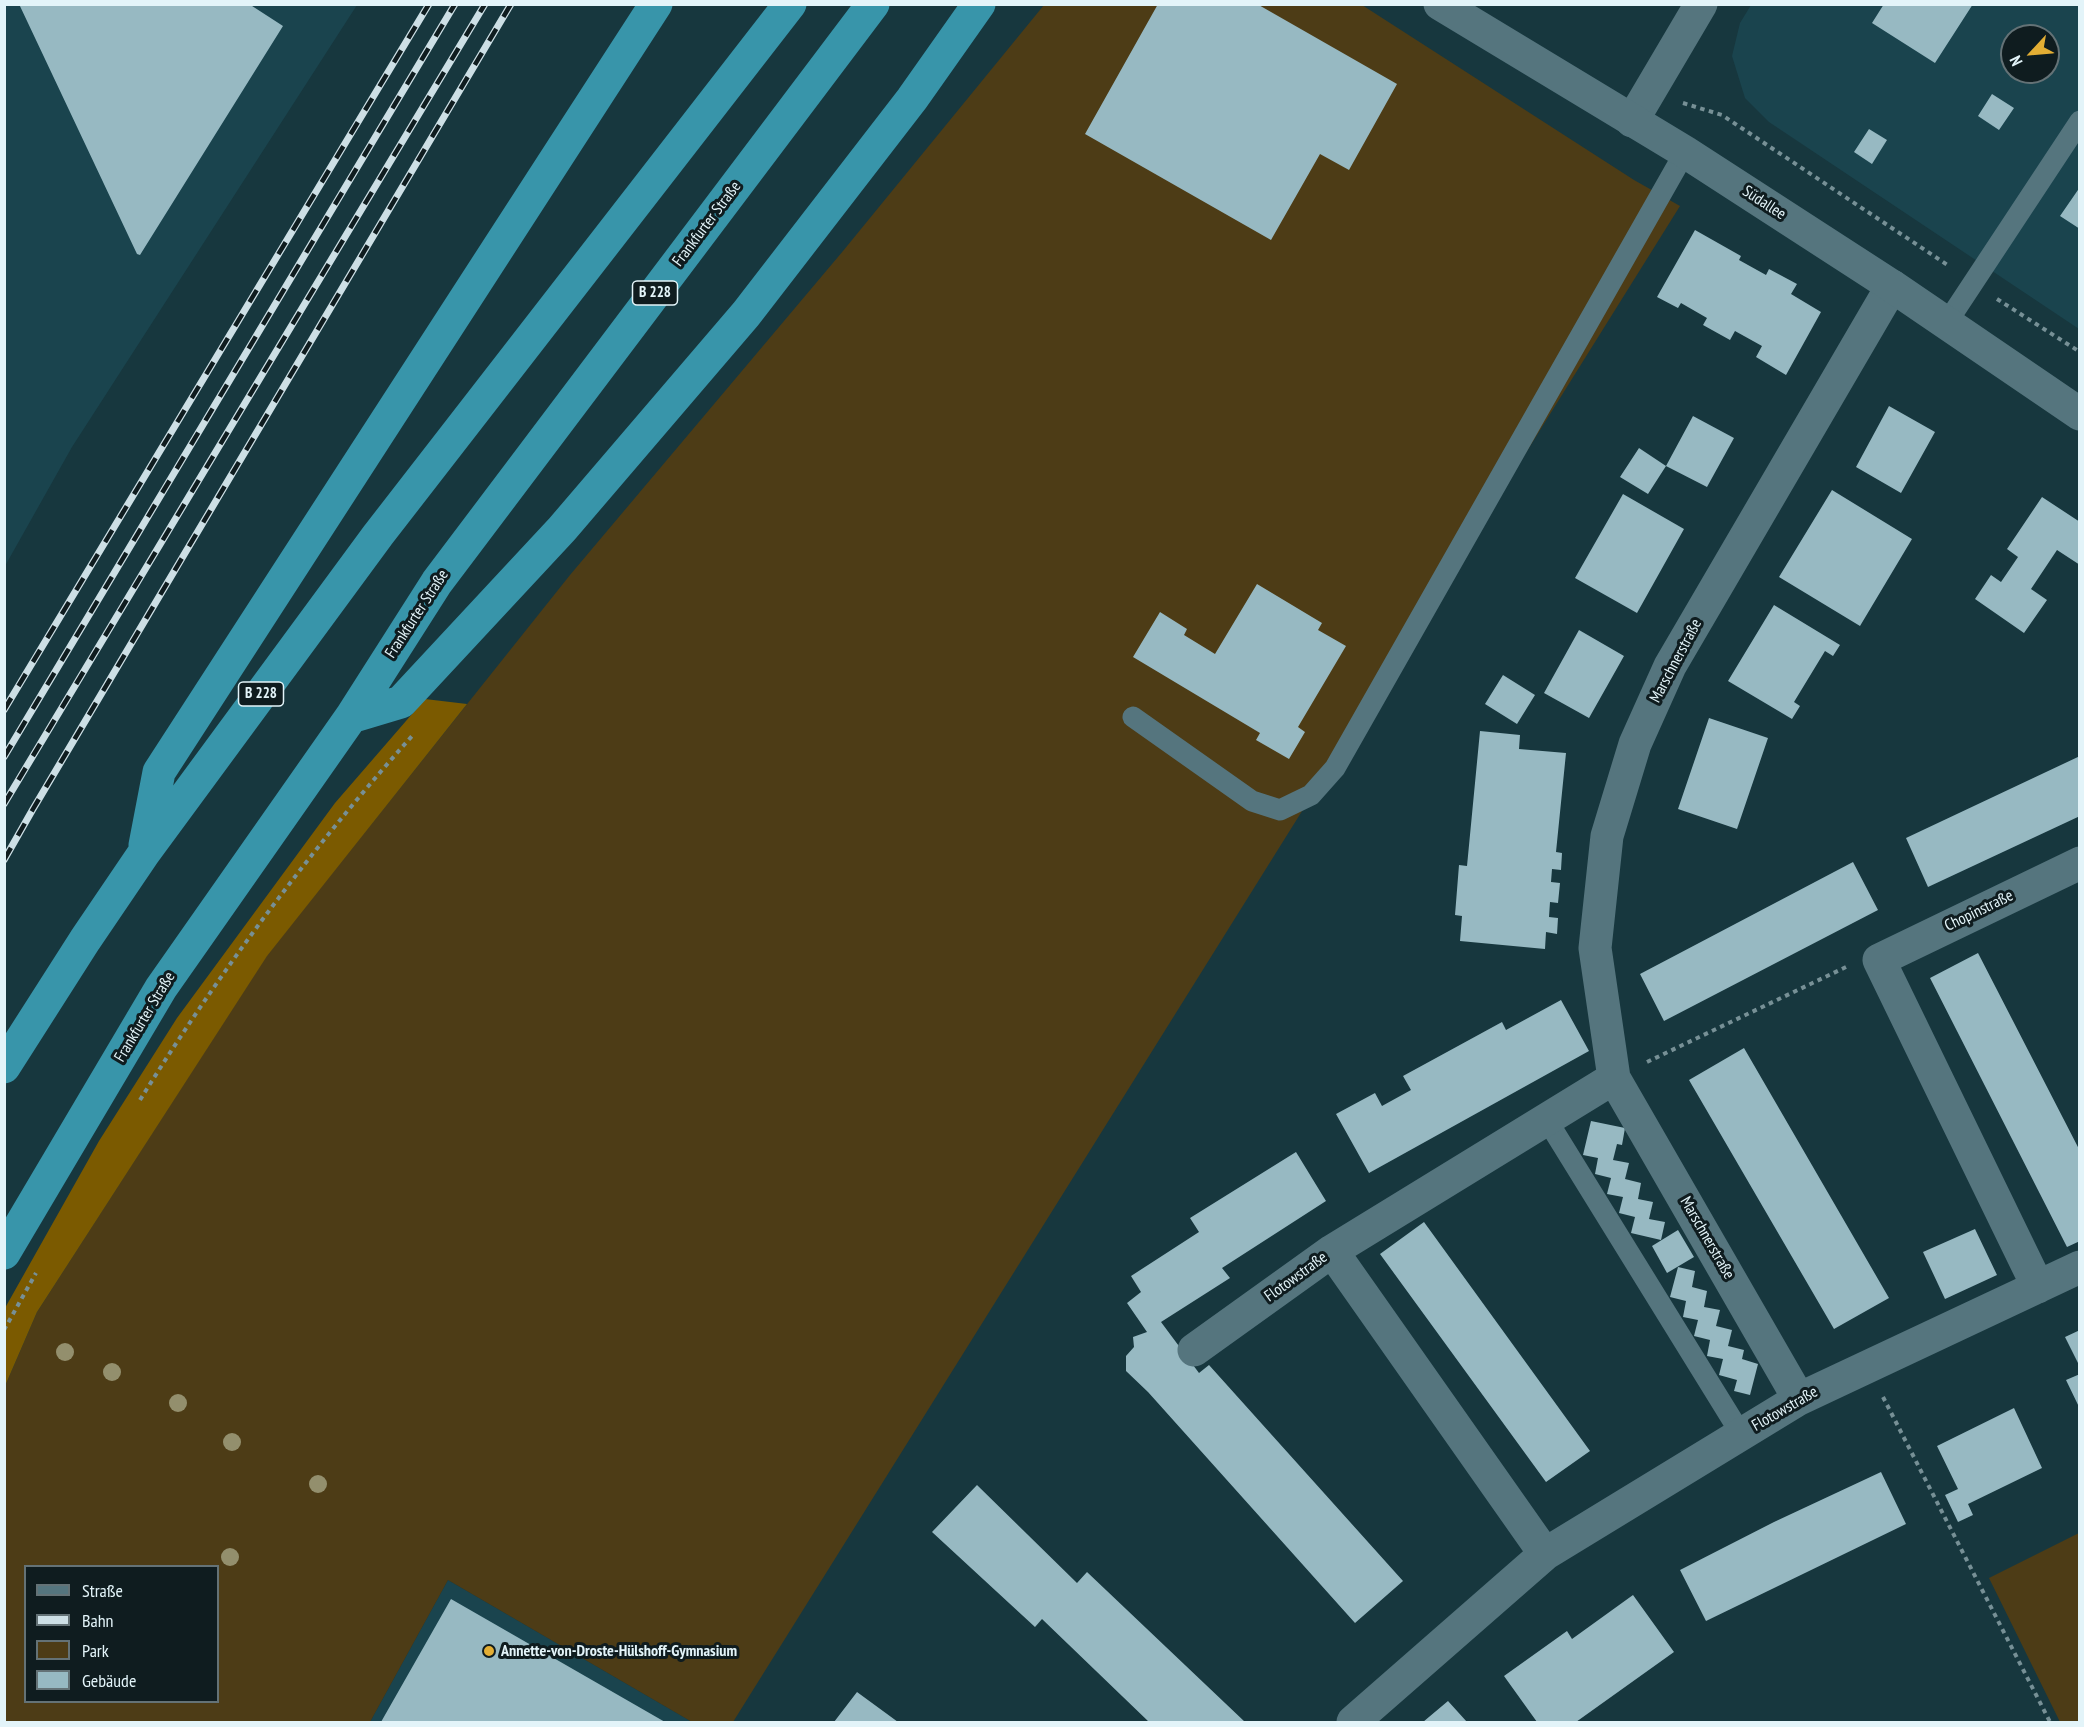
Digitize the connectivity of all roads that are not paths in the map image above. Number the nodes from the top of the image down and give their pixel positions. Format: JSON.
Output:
{"nodes":[{"id":1,"x":656,"y":4,"type":"edge"},
{"id":2,"x":790,"y":4,"type":"edge"},
{"id":3,"x":873,"y":4,"type":"edge"},
{"id":4,"x":979,"y":4,"type":"edge"},
{"id":5,"x":1440,"y":4,"type":"edge"},
{"id":6,"x":1701,"y":4,"type":"edge"},
{"id":7,"x":1641,"y":107,"type":"junction"},
{"id":8,"x":2079,"y":121,"type":"edge"},
{"id":9,"x":1685,"y":152,"type":"junction"},
{"id":10,"x":1892,"y":286,"type":"junction"},
{"id":11,"x":1946,"y":324,"type":"junction"},
{"id":12,"x":2079,"y":414,"type":"edge"},
{"id":13,"x":351,"y":717,"type":"junction"},
{"id":14,"x":1133,"y":717,"type":"dead end"},
{"id":15,"x":144,"y":853,"type":"junction"},
{"id":16,"x":2078,"y":866,"type":"edge"},
{"id":17,"x":4,"y":1067,"type":"edge"},
{"id":18,"x":1614,"y":1078,"type":"junction"},
{"id":19,"x":1547,"y":1120,"type":"junction"},
{"id":20,"x":1332,"y":1251,"type":"junction"},
{"id":21,"x":4,"y":1253,"type":"edge"},
{"id":22,"x":2079,"y":1268,"type":"edge"},
{"id":23,"x":2038,"y":1287,"type":"junction"},
{"id":24,"x":1194,"y":1350,"type":"dead end"},
{"id":25,"x":1799,"y":1399,"type":"junction"},
{"id":26,"x":1741,"y":1434,"type":"junction"},
{"id":27,"x":1545,"y":1554,"type":"junction"},
{"id":28,"x":1353,"y":1722,"type":"edge"}],
"edges":[{"from":1,"to":15,"type":"highway"},
{"from":2,"to":15,"type":"highway","number":"B 228"},
{"from":3,"to":13,"type":"highway","name":"Frankfurter Straße","number":"B 228"},
{"from":4,"to":13,"type":"highway"},
{"from":5,"to":7,"type":"street","name":"Südallee"},
{"from":6,"to":7,"type":"street"},
{"from":7,"to":9,"type":"street","name":"Südallee"},
{"from":8,"to":11,"type":"lane"},
{"from":9,"to":10,"type":"street","name":"Südallee"},
{"from":9,"to":14,"type":"lane"},
{"from":10,"to":11,"type":"street","name":"Südallee"},
{"from":10,"to":18,"type":"street","name":"Marschnerstraße"},
{"from":11,"to":12,"type":"street","name":"Südallee"},
{"from":13,"to":21,"type":"highway","name":"Frankfurter Straße","number":"B 228"},
{"from":15,"to":17,"type":"highway","number":"B 228"},
{"from":16,"to":23,"type":"street","name":"Chopinstraße"},
{"from":18,"to":19,"type":"street"},
{"from":18,"to":25,"type":"street","name":"Marschnerstraße"},
{"from":19,"to":20,"type":"street"},
{"from":19,"to":26,"type":"lane"},
{"from":20,"to":24,"type":"street","name":"Flotowstraße"},
{"from":20,"to":27,"type":"street","name":"Flotowstraße"},
{"from":22,"to":23,"type":"street","name":"Flotowstraße"},
{"from":23,"to":25,"type":"street","name":"Flotowstraße"},
{"from":25,"to":26,"type":"street","name":"Flotowstraße"},
{"from":26,"to":27,"type":"street","name":"Flotowstraße"},
{"from":27,"to":28,"type":"street","name":"Flotowstraße"}]}
